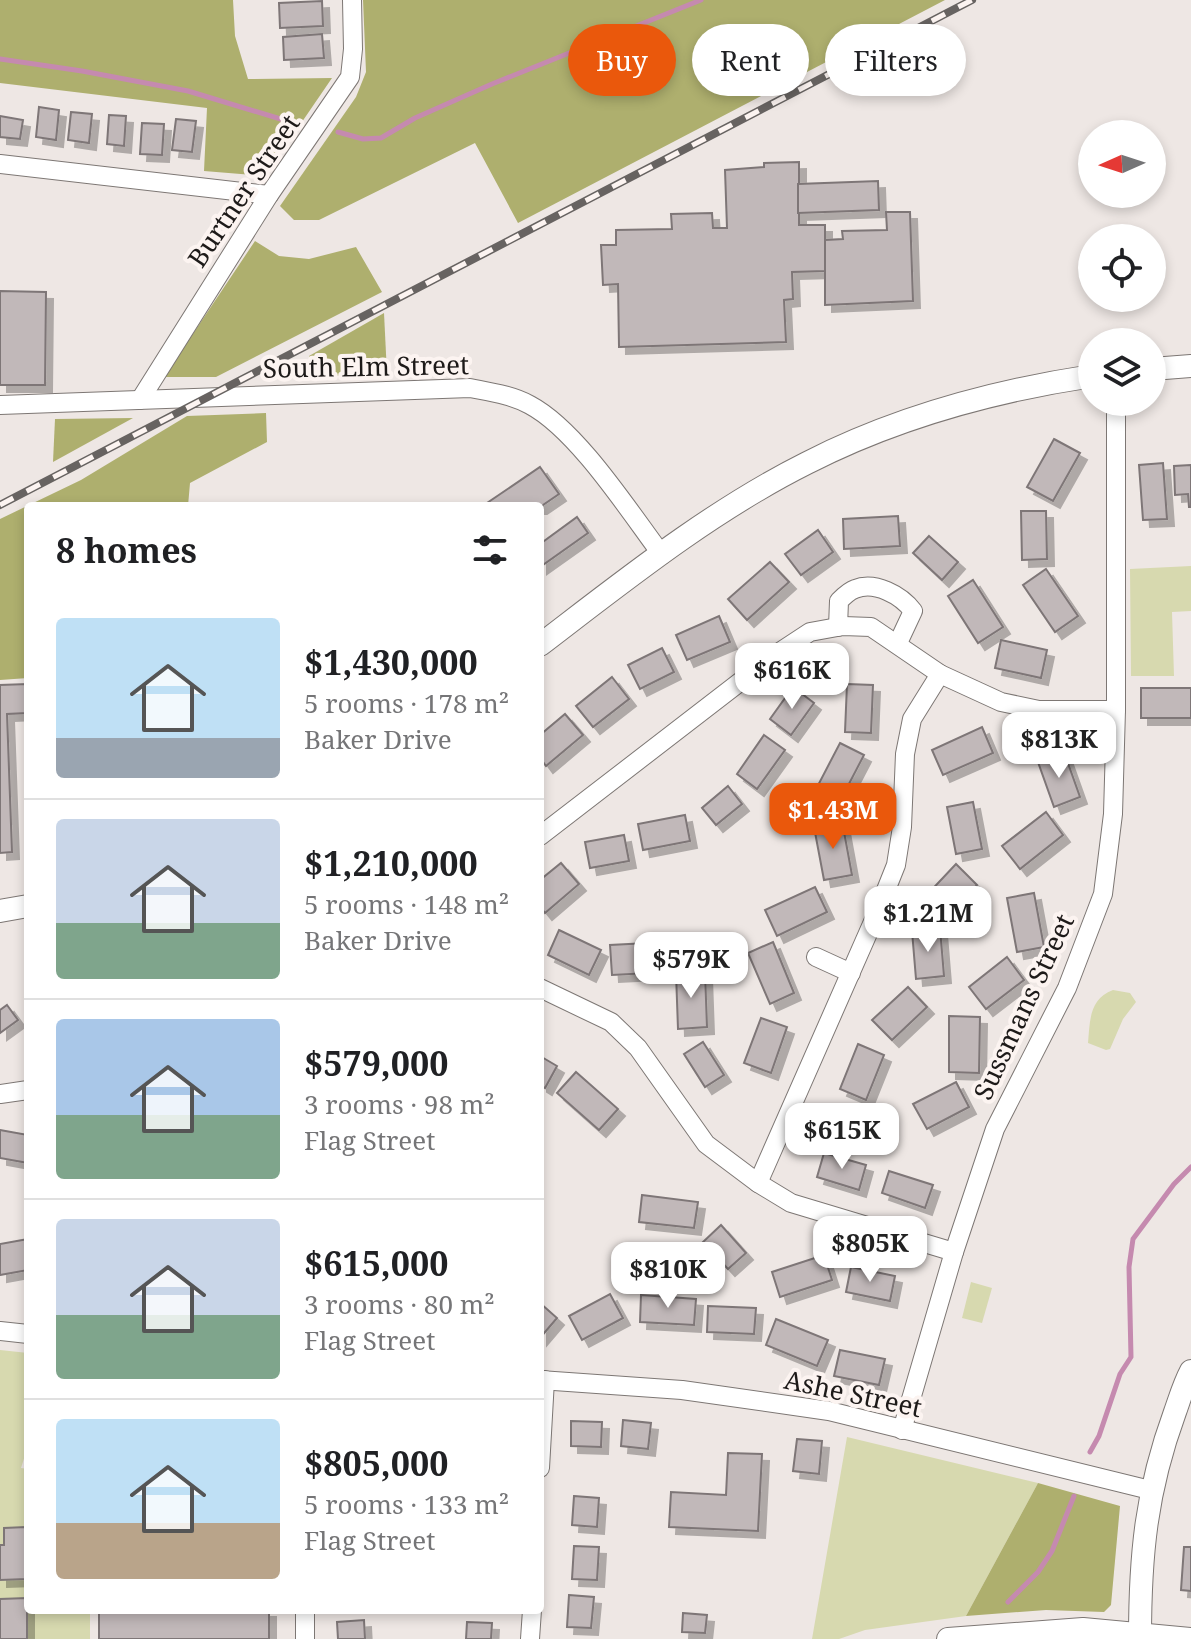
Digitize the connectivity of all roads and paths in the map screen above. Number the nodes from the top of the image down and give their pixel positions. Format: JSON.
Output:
{"nodes":[{"id":1,"x":352,"y":0,"type":"edge"},
{"id":2,"x":0,"y":164,"type":"edge"},
{"id":3,"x":269,"y":195,"type":"junction"},
{"id":4,"x":1191,"y":366,"type":"edge"},
{"id":5,"x":1166,"y":368,"type":"edge"},
{"id":6,"x":1078,"y":378,"type":"edge"},
{"id":7,"x":140,"y":400,"type":"junction"},
{"id":8,"x":0,"y":405,"type":"edge"},
{"id":9,"x":1116,"y":416,"type":"edge"},
{"id":10,"x":662,"y":555,"type":"junction"},
{"id":11,"x":838,"y":627,"type":"junction"},
{"id":12,"x":544,"y":642,"type":"edge"},
{"id":13,"x":898,"y":643,"type":"junction"},
{"id":14,"x":940,"y":674,"type":"junction"},
{"id":15,"x":1116,"y":710,"type":"junction"},
{"id":16,"x":544,"y":833,"type":"edge"},
{"id":17,"x":24,"y":907,"type":"edge"},
{"id":18,"x":0,"y":911,"type":"edge"},
{"id":19,"x":816,"y":957,"type":"dead end"},
{"id":20,"x":851,"y":973,"type":"junction"},
{"id":21,"x":544,"y":990,"type":"edge"},
{"id":22,"x":24,"y":1091,"type":"edge"},
{"id":23,"x":0,"y":1094,"type":"edge"},
{"id":24,"x":758,"y":1183,"type":"junction"},
{"id":25,"x":954,"y":1252,"type":"junction"},
{"id":26,"x":0,"y":1331,"type":"edge"},
{"id":27,"x":24,"y":1334,"type":"edge"},
{"id":28,"x":1191,"y":1371,"type":"edge"},
{"id":29,"x":544,"y":1380,"type":"edge"},
{"id":30,"x":902,"y":1430,"type":"junction"},
{"id":31,"x":1150,"y":1490,"type":"junction"},
{"id":32,"x":305,"y":1614,"type":"edge"},
{"id":33,"x":532,"y":1614,"type":"edge"},
{"id":34,"x":1140,"y":1637,"type":"edge"},
{"id":35,"x":305,"y":1639,"type":"edge"},
{"id":36,"x":530,"y":1639,"type":"edge"},
{"id":37,"x":948,"y":1639,"type":"edge"},
{"id":38,"x":1191,"y":1639,"type":"edge"}],
"edges":[{"from":1,"to":3,"type":"street","name":"Burtner Street"},
{"from":2,"to":3,"type":"street"},
{"from":3,"to":7,"type":"street","name":"Burtner Street"},
{"from":4,"to":5,"type":"main road"},
{"from":6,"to":10,"type":"main road"},
{"from":7,"to":8,"type":"street","name":"South Elm Street"},
{"from":7,"to":10,"type":"street","name":"South Elm Street"},
{"from":9,"to":15,"type":"street","name":"Sussmans Street"},
{"from":10,"to":12,"type":"main road"},
{"from":11,"to":13,"type":"street"},
{"from":11,"to":13,"type":"street"},
{"from":11,"to":16,"type":"street"},
{"from":13,"to":14,"type":"street"},
{"from":14,"to":15,"type":"street"},
{"from":14,"to":20,"type":"street"},
{"from":15,"to":25,"type":"street","name":"Sussmans Street"},
{"from":17,"to":18,"type":"main road"},
{"from":19,"to":20,"type":"street"},
{"from":20,"to":24,"type":"street"},
{"from":21,"to":24,"type":"street"},
{"from":22,"to":23,"type":"street"},
{"from":24,"to":25,"type":"street"},
{"from":25,"to":30,"type":"street","name":"Sussmans Street"},
{"from":26,"to":27,"type":"street"},
{"from":28,"to":31,"type":"main road"},
{"from":29,"to":30,"type":"street","name":"Ashe Street"},
{"from":30,"to":31,"type":"street","name":"Ashe Street"},
{"from":31,"to":34,"type":"main road"},
{"from":32,"to":35,"type":"street"},
{"from":33,"to":36,"type":"street"},
{"from":34,"to":37,"type":"main road"},
{"from":34,"to":38,"type":"main road"}]}
